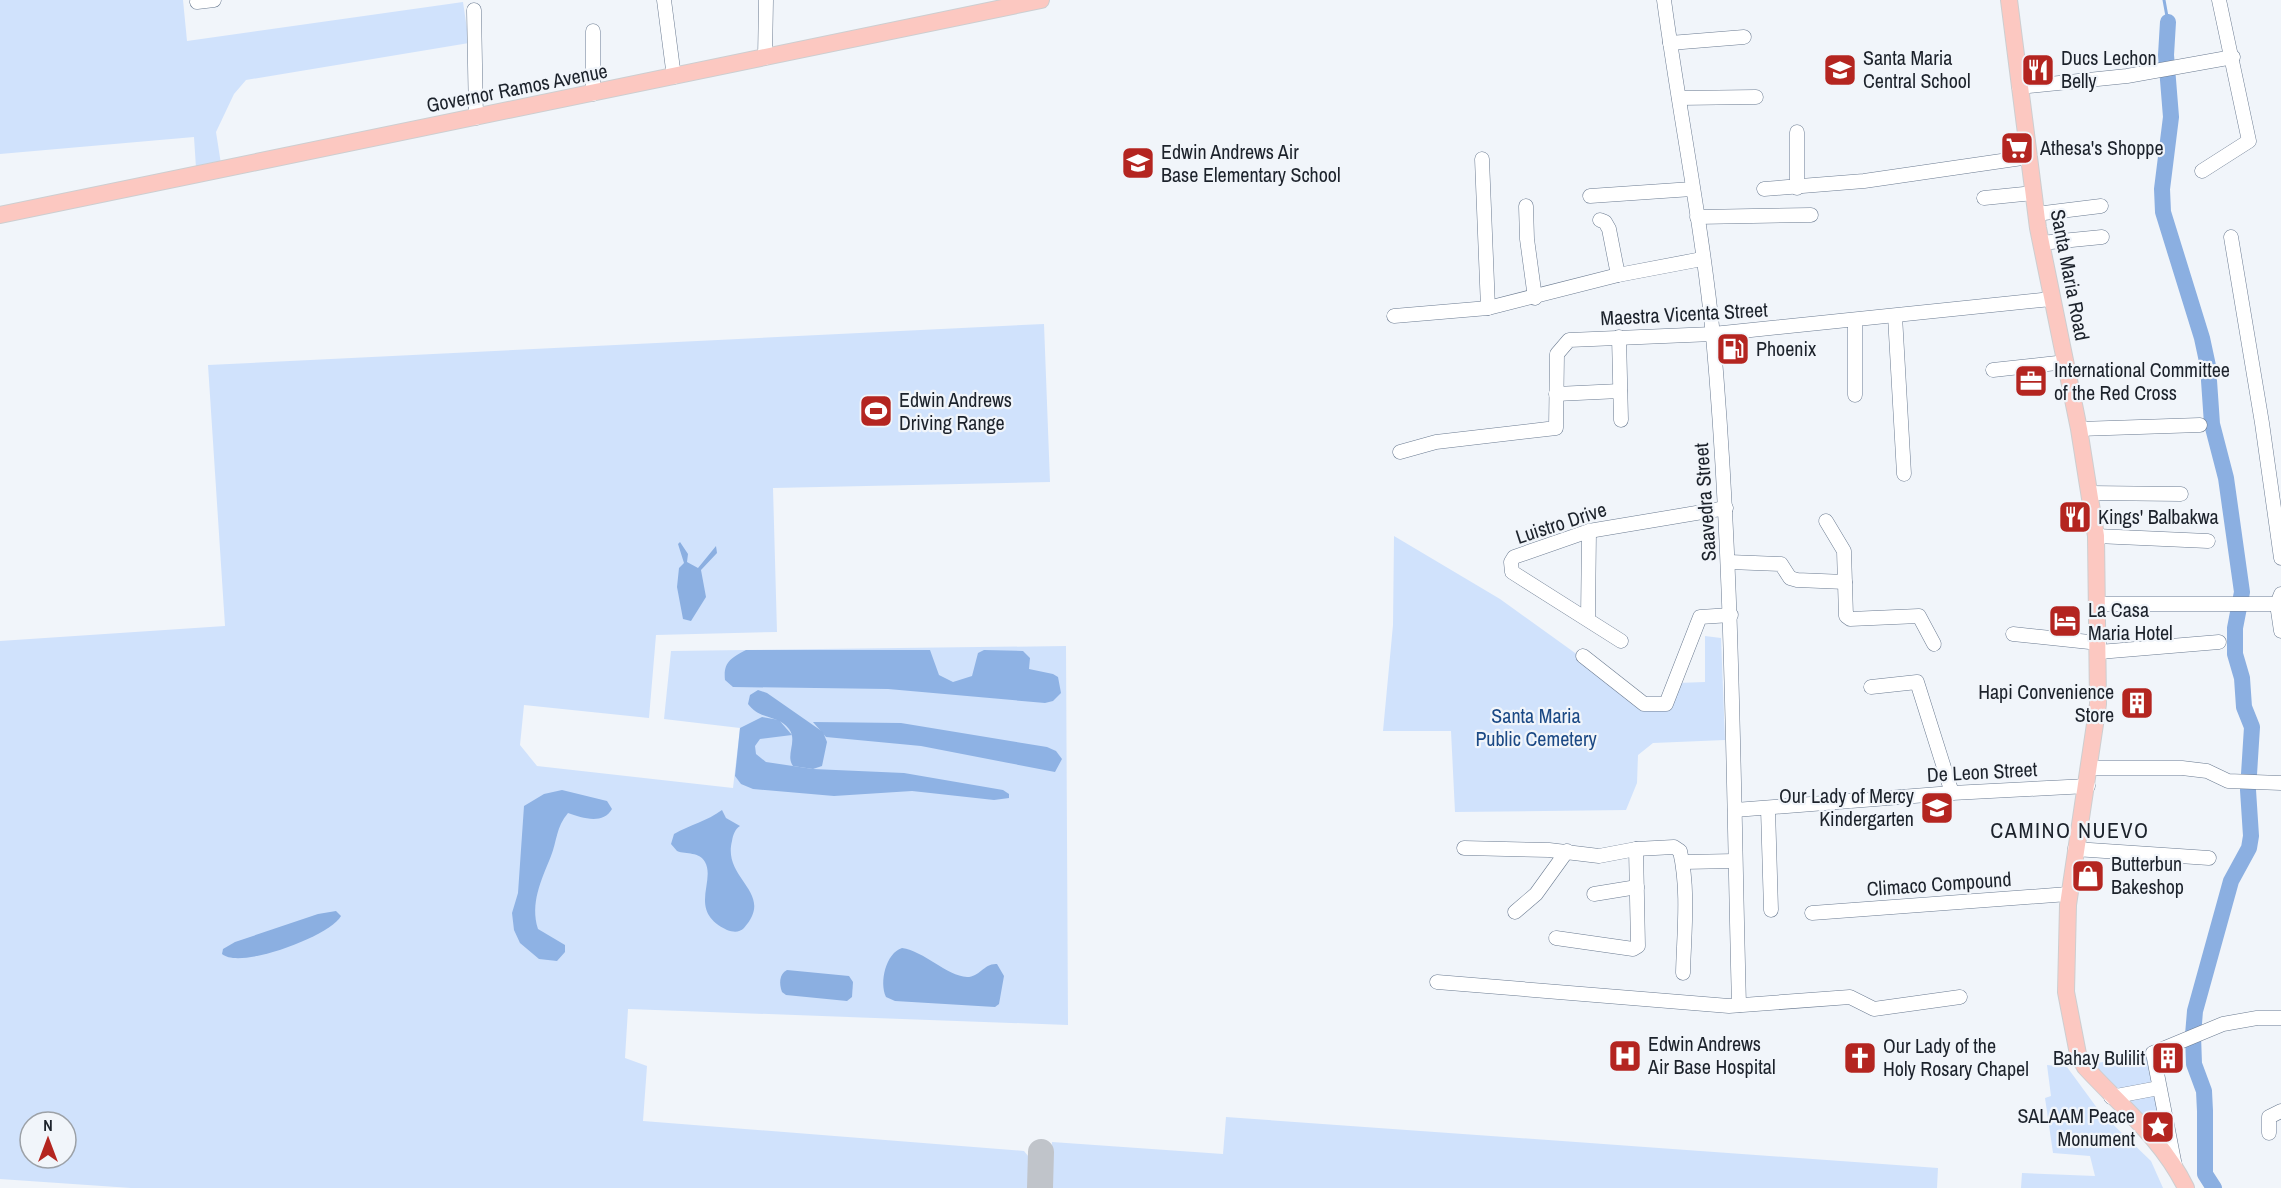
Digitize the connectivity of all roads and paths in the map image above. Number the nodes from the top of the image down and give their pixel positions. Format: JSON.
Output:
{"nodes":[{"id":1,"x":214,"y":0,"type":"edge"},
{"id":2,"x":664,"y":0,"type":"edge"},
{"id":3,"x":766,"y":0,"type":"edge"},
{"id":4,"x":1041,"y":0,"type":"edge"},
{"id":5,"x":1664,"y":0,"type":"edge"},
{"id":6,"x":2008,"y":0,"type":"edge"},
{"id":7,"x":2219,"y":0,"type":"edge"},
{"id":8,"x":197,"y":2,"type":"dead end"},
{"id":9,"x":474,"y":9,"type":"dead end"},
{"id":10,"x":593,"y":31,"type":"dead end"},
{"id":11,"x":1744,"y":37,"type":"dead end"},
{"id":12,"x":1670,"y":44,"type":"junction"},
{"id":13,"x":2233,"y":57,"type":"junction"},
{"id":14,"x":765,"y":58,"type":"junction"},
{"id":15,"x":674,"y":77,"type":"junction"},
{"id":16,"x":2019,"y":87,"type":"junction"},
{"id":17,"x":592,"y":94,"type":"junction"},
{"id":18,"x":1756,"y":97,"type":"dead end"},
{"id":19,"x":1679,"y":98,"type":"junction"},
{"id":20,"x":476,"y":118,"type":"junction"},
{"id":21,"x":1797,"y":132,"type":"dead end"},
{"id":22,"x":2029,"y":157,"type":"junction"},
{"id":23,"x":1482,"y":159,"type":"dead end"},
{"id":24,"x":2202,"y":171,"type":"dead end"},
{"id":25,"x":1797,"y":188,"type":"junction"},
{"id":26,"x":1692,"y":189,"type":"junction"},
{"id":27,"x":1764,"y":189,"type":"dead end"},
{"id":28,"x":2034,"y":193,"type":"junction"},
{"id":29,"x":1590,"y":196,"type":"dead end"},
{"id":30,"x":1984,"y":198,"type":"dead end"},
{"id":31,"x":1526,"y":206,"type":"dead end"},
{"id":32,"x":2101,"y":206,"type":"dead end"},
{"id":33,"x":0,"y":214,"type":"edge"},
{"id":34,"x":2036,"y":214,"type":"junction"},
{"id":35,"x":1810,"y":215,"type":"dead end"},
{"id":36,"x":1697,"y":217,"type":"junction"},
{"id":37,"x":1600,"y":220,"type":"dead end"},
{"id":38,"x":2102,"y":237,"type":"dead end"},
{"id":39,"x":2232,"y":237,"type":"dead end"},
{"id":40,"x":2041,"y":243,"type":"junction"},
{"id":41,"x":1702,"y":259,"type":"junction"},
{"id":42,"x":1618,"y":274,"type":"junction"},
{"id":43,"x":1535,"y":298,"type":"junction"},
{"id":44,"x":2050,"y":299,"type":"junction"},
{"id":45,"x":1488,"y":308,"type":"junction"},
{"id":46,"x":1394,"y":316,"type":"dead end"},
{"id":47,"x":1895,"y":316,"type":"junction"},
{"id":48,"x":1856,"y":321,"type":"junction"},
{"id":49,"x":1713,"y":334,"type":"junction"},
{"id":50,"x":1619,"y":337,"type":"junction"},
{"id":51,"x":2066,"y":362,"type":"junction"},
{"id":52,"x":1993,"y":370,"type":"dead end"},
{"id":53,"x":1620,"y":391,"type":"junction"},
{"id":54,"x":1556,"y":394,"type":"junction"},
{"id":55,"x":1855,"y":395,"type":"dead end"},
{"id":56,"x":1621,"y":420,"type":"dead end"},
{"id":57,"x":2200,"y":425,"type":"dead end"},
{"id":58,"x":2079,"y":429,"type":"junction"},
{"id":59,"x":1400,"y":452,"type":"dead end"},
{"id":60,"x":1904,"y":474,"type":"dead end"},
{"id":61,"x":2089,"y":493,"type":"junction"},
{"id":62,"x":2181,"y":494,"type":"dead end"},
{"id":63,"x":1726,"y":508,"type":"junction"},
{"id":64,"x":1826,"y":521,"type":"dead end"},
{"id":65,"x":1589,"y":531,"type":"junction"},
{"id":66,"x":2096,"y":536,"type":"junction"},
{"id":67,"x":2208,"y":541,"type":"dead end"},
{"id":68,"x":2281,"y":558,"type":"edge"},
{"id":69,"x":1729,"y":562,"type":"junction"},
{"id":70,"x":1845,"y":582,"type":"junction"},
{"id":71,"x":2279,"y":599,"type":"edge"},
{"id":72,"x":2099,"y":604,"type":"junction"},
{"id":73,"x":1731,"y":615,"type":"junction"},
{"id":74,"x":1588,"y":618,"type":"junction"},
{"id":75,"x":2281,"y":631,"type":"edge"},
{"id":76,"x":2013,"y":634,"type":"dead end"},
{"id":77,"x":1621,"y":641,"type":"dead end"},
{"id":78,"x":2219,"y":642,"type":"dead end"},
{"id":79,"x":1934,"y":644,"type":"dead end"},
{"id":80,"x":2099,"y":647,"type":"junction"},
{"id":81,"x":1583,"y":656,"type":"dead end"},
{"id":82,"x":1870,"y":687,"type":"dead end"},
{"id":83,"x":2090,"y":768,"type":"junction"},
{"id":84,"x":2281,"y":783,"type":"edge"},
{"id":85,"x":2088,"y":786,"type":"junction"},
{"id":86,"x":1952,"y":793,"type":"junction"},
{"id":87,"x":1768,"y":809,"type":"junction"},
{"id":88,"x":1735,"y":810,"type":"junction"},
{"id":89,"x":1464,"y":848,"type":"dead end"},
{"id":90,"x":1636,"y":849,"type":"junction"},
{"id":91,"x":2075,"y":849,"type":"junction"},
{"id":92,"x":1568,"y":851,"type":"junction"},
{"id":93,"x":2209,"y":858,"type":"dead end"},
{"id":94,"x":1735,"y":861,"type":"junction"},
{"id":95,"x":1683,"y":862,"type":"junction"},
{"id":96,"x":1637,"y":887,"type":"junction"},
{"id":97,"x":1594,"y":894,"type":"dead end"},
{"id":98,"x":2068,"y":894,"type":"junction"},
{"id":99,"x":1771,"y":910,"type":"dead end"},
{"id":100,"x":1515,"y":912,"type":"dead end"},
{"id":101,"x":1812,"y":913,"type":"dead end"},
{"id":102,"x":1556,"y":938,"type":"dead end"},
{"id":103,"x":1683,"y":973,"type":"dead end"},
{"id":104,"x":1437,"y":982,"type":"dead end"},
{"id":105,"x":1960,"y":997,"type":"dead end"},
{"id":106,"x":1739,"y":1005,"type":"junction"},
{"id":107,"x":2281,"y":1018,"type":"edge"},
{"id":108,"x":2159,"y":1088,"type":"junction"},
{"id":109,"x":2111,"y":1096,"type":"junction"},
{"id":110,"x":2281,"y":1111,"type":"edge"},
{"id":111,"x":2269,"y":1133,"type":"dead end"},
{"id":112,"x":2175,"y":1166,"type":"junction"},
{"id":113,"x":2186,"y":1188,"type":"edge"}],
"edges":[{"from":1,"to":8,"type":"street"},
{"from":2,"to":15,"type":"street"},
{"from":3,"to":14,"type":"street"},
{"from":4,"to":14,"type":"main road","name":"Governor Ramos Avenue"},
{"from":5,"to":12,"type":"street","name":"Saavedra Street"},
{"from":6,"to":16,"type":"main road","name":"Santa Maria Road"},
{"from":7,"to":13,"type":"street"},
{"from":9,"to":20,"type":"street"},
{"from":10,"to":17,"type":"street"},
{"from":11,"to":12,"type":"street"},
{"from":12,"to":19,"type":"street","name":"Saavedra Street"},
{"from":13,"to":16,"type":"street"},
{"from":13,"to":24,"type":"street"},
{"from":14,"to":15,"type":"main road","name":"Governor Ramos Avenue"},
{"from":15,"to":17,"type":"main road","name":"Governor Ramos Avenue"},
{"from":16,"to":22,"type":"main road","name":"Santa Maria Road"},
{"from":17,"to":20,"type":"main road","name":"Governor Ramos Avenue"},
{"from":18,"to":19,"type":"street"},
{"from":19,"to":26,"type":"street","name":"Saavedra Street"},
{"from":20,"to":33,"type":"main road","name":"Governor Ramos Avenue"},
{"from":21,"to":25,"type":"street"},
{"from":22,"to":25,"type":"street"},
{"from":22,"to":28,"type":"main road","name":"Santa Maria Road"},
{"from":23,"to":45,"type":"street"},
{"from":25,"to":27,"type":"street"},
{"from":26,"to":29,"type":"street"},
{"from":26,"to":36,"type":"street","name":"Saavedra Street"},
{"from":28,"to":30,"type":"street"},
{"from":28,"to":34,"type":"main road","name":"Santa Maria Road"},
{"from":31,"to":43,"type":"street"},
{"from":32,"to":34,"type":"street"},
{"from":34,"to":40,"type":"main road","name":"Santa Maria Road"},
{"from":35,"to":36,"type":"street"},
{"from":36,"to":41,"type":"street","name":"Saavedra Street"},
{"from":37,"to":42,"type":"street"},
{"from":38,"to":40,"type":"street"},
{"from":39,"to":68,"type":"street"},
{"from":40,"to":44,"type":"main road","name":"Santa Maria Road"},
{"from":41,"to":42,"type":"street"},
{"from":41,"to":49,"type":"street","name":"Saavedra Street"},
{"from":42,"to":43,"type":"street"},
{"from":43,"to":45,"type":"street"},
{"from":44,"to":47,"type":"street","name":"Maestra Vicenta Street"},
{"from":44,"to":51,"type":"main road","name":"Santa Maria Road"},
{"from":45,"to":46,"type":"street"},
{"from":47,"to":48,"type":"street","name":"Maestra Vicenta Street"},
{"from":47,"to":60,"type":"street"},
{"from":48,"to":49,"type":"street","name":"Maestra Vicenta Street"},
{"from":48,"to":55,"type":"street"},
{"from":49,"to":50,"type":"street","name":"Maestra Vicenta Street"},
{"from":49,"to":63,"type":"street","name":"Saavedra Street"},
{"from":50,"to":53,"type":"street"},
{"from":50,"to":54,"type":"street","name":"Maestra Vicenta Street"},
{"from":51,"to":52,"type":"street"},
{"from":51,"to":58,"type":"main road","name":"Santa Maria Road"},
{"from":53,"to":54,"type":"street"},
{"from":53,"to":56,"type":"street"},
{"from":54,"to":59,"type":"street","name":"Maestra Vicenta Street"},
{"from":57,"to":58,"type":"street"},
{"from":58,"to":61,"type":"main road","name":"Santa Maria Road"},
{"from":61,"to":62,"type":"street"},
{"from":61,"to":66,"type":"main road","name":"Santa Maria Road"},
{"from":63,"to":65,"type":"street","name":"Luistro Drive"},
{"from":63,"to":69,"type":"street","name":"Saavedra Street"},
{"from":64,"to":70,"type":"street"},
{"from":65,"to":74,"type":"street"},
{"from":65,"to":74,"type":"street","name":"Luistro Drive"},
{"from":66,"to":67,"type":"street"},
{"from":66,"to":72,"type":"main road","name":"Santa Maria Road"},
{"from":69,"to":70,"type":"street"},
{"from":69,"to":73,"type":"street","name":"Saavedra Street"},
{"from":70,"to":79,"type":"street"},
{"from":71,"to":72,"type":"street"},
{"from":71,"to":75,"type":"street"},
{"from":72,"to":80,"type":"main road","name":"Santa Maria Road"},
{"from":73,"to":81,"type":"street"},
{"from":73,"to":88,"type":"street","name":"Saavedra Street"},
{"from":74,"to":77,"type":"street","name":"Luistro Drive"},
{"from":76,"to":80,"type":"street"},
{"from":78,"to":80,"type":"street"},
{"from":80,"to":83,"type":"main road","name":"Santa Maria Road"},
{"from":82,"to":86,"type":"street"},
{"from":83,"to":84,"type":"street"},
{"from":83,"to":85,"type":"main road","name":"Santa Maria Road"},
{"from":85,"to":86,"type":"street","name":"De Leon Street"},
{"from":85,"to":91,"type":"main road","name":"Santa Maria Road"},
{"from":86,"to":87,"type":"street","name":"De Leon Street"},
{"from":87,"to":88,"type":"street","name":"De Leon Street"},
{"from":87,"to":99,"type":"street"},
{"from":88,"to":94,"type":"street","name":"Saavedra Street"},
{"from":89,"to":92,"type":"street"},
{"from":90,"to":92,"type":"street"},
{"from":90,"to":95,"type":"street"},
{"from":90,"to":96,"type":"street"},
{"from":91,"to":93,"type":"street"},
{"from":91,"to":98,"type":"main road","name":"Santa Maria Road"},
{"from":92,"to":100,"type":"street"},
{"from":94,"to":95,"type":"street"},
{"from":94,"to":106,"type":"street","name":"Saavedra Street"},
{"from":95,"to":103,"type":"street"},
{"from":96,"to":97,"type":"street"},
{"from":96,"to":102,"type":"street"},
{"from":98,"to":101,"type":"street","name":"Climaco Compound"},
{"from":98,"to":109,"type":"main road","name":"Santa Maria Road"},
{"from":104,"to":106,"type":"street"},
{"from":105,"to":106,"type":"street"},
{"from":107,"to":108,"type":"street"},
{"from":108,"to":109,"type":"street"},
{"from":108,"to":112,"type":"street"},
{"from":109,"to":112,"type":"main road","name":"Santa Maria Road"},
{"from":110,"to":111,"type":"street"},
{"from":112,"to":113,"type":"main road","name":"Santa Maria Road"}]}
